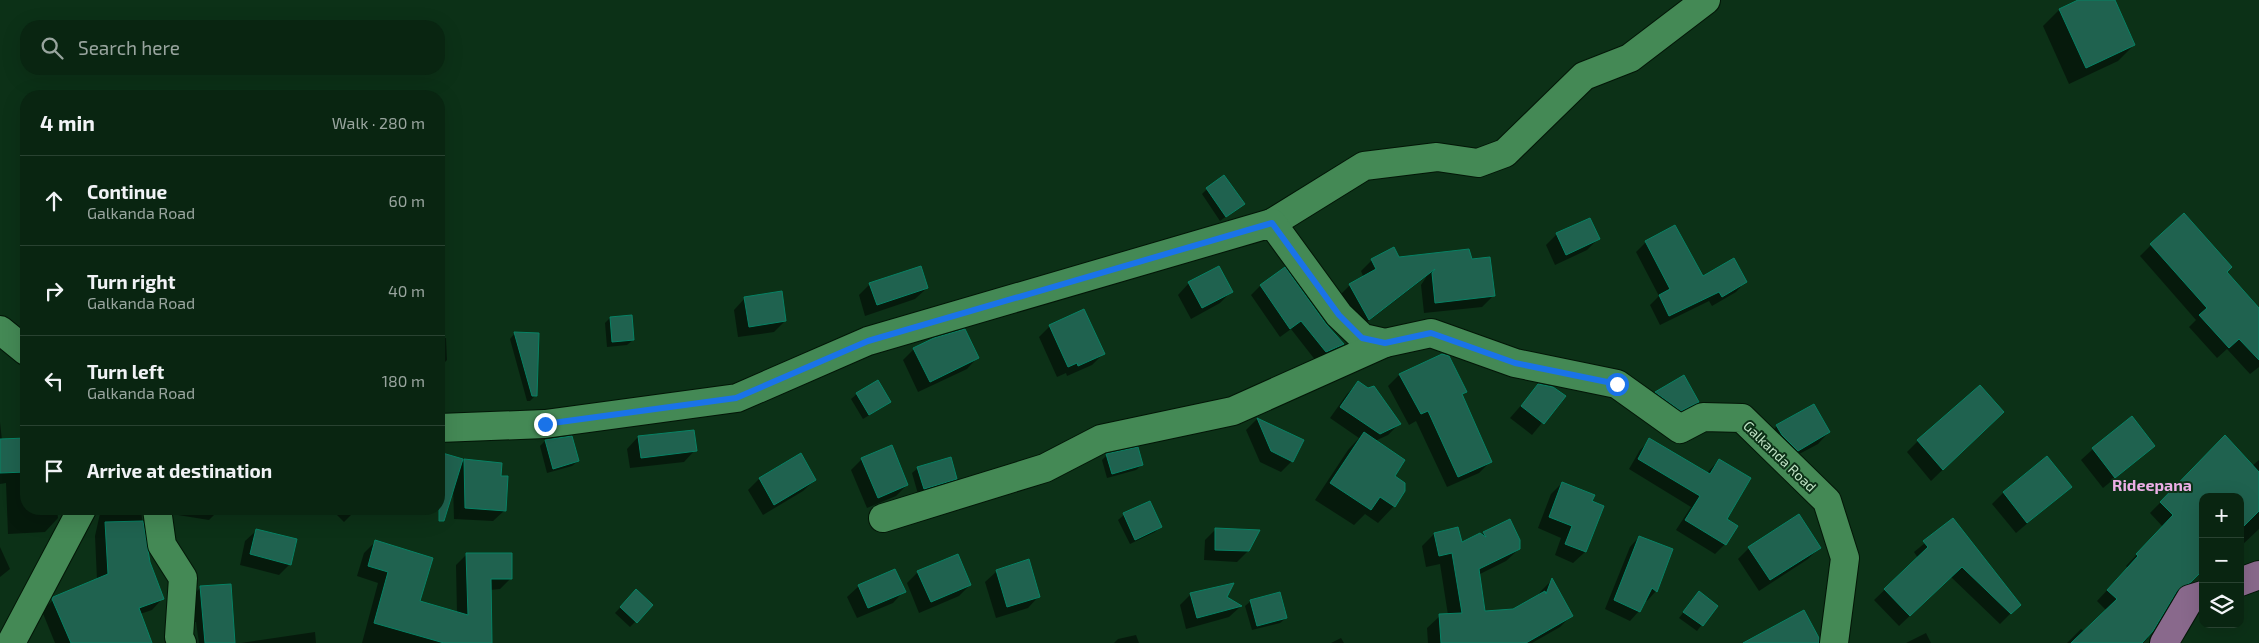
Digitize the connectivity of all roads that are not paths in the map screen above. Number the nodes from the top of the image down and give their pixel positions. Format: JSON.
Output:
{"nodes":[{"id":1,"x":1706,"y":0,"type":"edge"},
{"id":2,"x":1272,"y":223,"type":"junction"},
{"id":3,"x":0,"y":330,"type":"edge"},
{"id":4,"x":1385,"y":343,"type":"junction"},
{"id":5,"x":20,"y":346,"type":"edge"},
{"id":6,"x":445,"y":428,"type":"edge"},
{"id":7,"x":79,"y":515,"type":"edge"},
{"id":8,"x":158,"y":515,"type":"edge"},
{"id":9,"x":883,"y":518,"type":"dead end"},
{"id":10,"x":2259,"y":575,"type":"edge"},
{"id":11,"x":2244,"y":581,"type":"edge"},
{"id":12,"x":2259,"y":586,"type":"edge"},
{"id":13,"x":2244,"y":588,"type":"edge"},
{"id":14,"x":2199,"y":597,"type":"edge"},
{"id":15,"x":11,"y":643,"type":"edge"},
{"id":16,"x":182,"y":643,"type":"edge"},
{"id":17,"x":1834,"y":643,"type":"edge"},
{"id":18,"x":2164,"y":643,"type":"edge"}],
"edges":[{"from":1,"to":2,"type":"street"},
{"from":2,"to":4,"type":"street","name":"Galkanda Road"},
{"from":2,"to":6,"type":"street"},
{"from":3,"to":5,"type":"street"},
{"from":4,"to":9,"type":"street"},
{"from":4,"to":17,"type":"street","name":"Galkanda Road"},
{"from":7,"to":15,"type":"street"},
{"from":8,"to":16,"type":"street"},
{"from":10,"to":11,"type":"main road"},
{"from":12,"to":13,"type":"street"},
{"from":14,"to":18,"type":"main road"}]}
